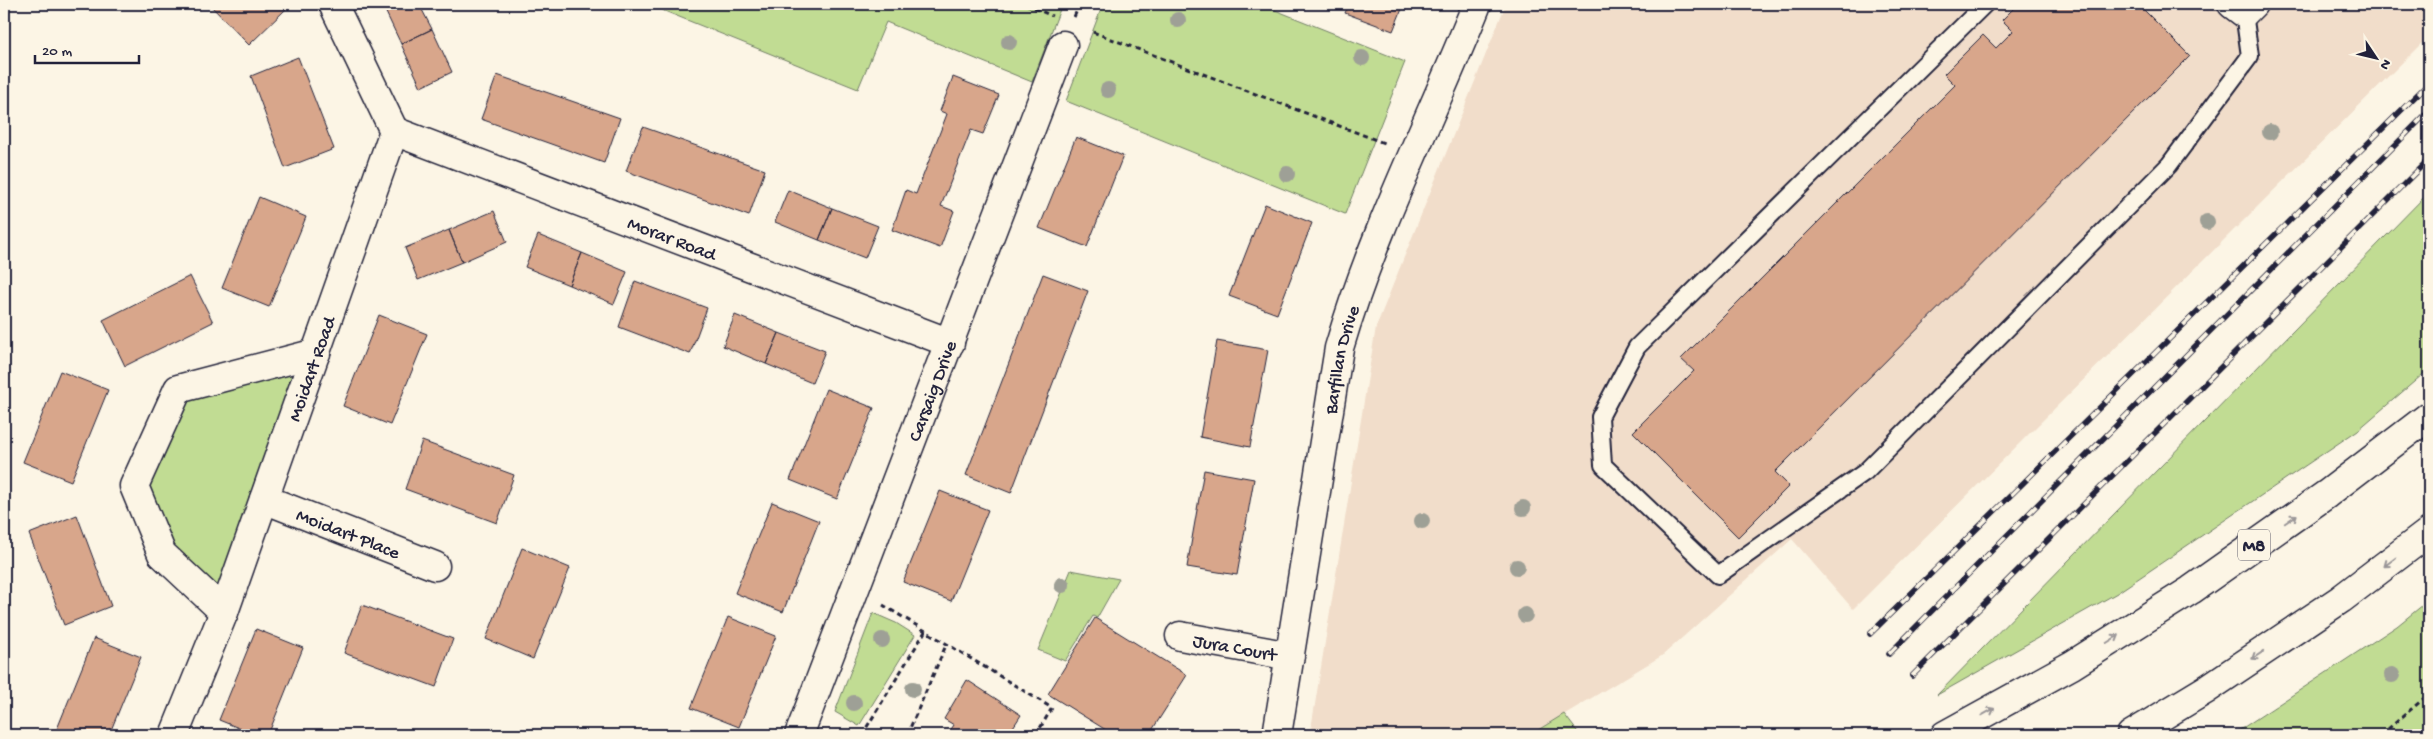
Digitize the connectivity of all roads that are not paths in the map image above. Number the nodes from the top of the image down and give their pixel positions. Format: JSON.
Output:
{"nodes":[{"id":1,"x":333,"y":4,"type":"edge"},
{"id":2,"x":1477,"y":4,"type":"edge"},
{"id":3,"x":1984,"y":4,"type":"edge"},
{"id":4,"x":2243,"y":7,"type":"edge"},
{"id":5,"x":1063,"y":45,"type":"dead end"},
{"id":6,"x":394,"y":131,"type":"junction"},
{"id":7,"x":950,"y":343,"type":"junction"},
{"id":8,"x":316,"y":353,"type":"junction"},
{"id":9,"x":2429,"y":416,"type":"edge"},
{"id":10,"x":264,"y":499,"type":"junction"},
{"id":11,"x":2429,"y":532,"type":"edge"},
{"id":12,"x":435,"y":566,"type":"dead end"},
{"id":13,"x":224,"y":612,"type":"junction"},
{"id":14,"x":1180,"y":636,"type":"dead end"},
{"id":15,"x":1290,"y":656,"type":"junction"},
{"id":16,"x":174,"y":735,"type":"edge"},
{"id":17,"x":799,"y":735,"type":"edge"},
{"id":18,"x":1277,"y":735,"type":"edge"},
{"id":19,"x":1945,"y":735,"type":"edge"},
{"id":20,"x":2132,"y":735,"type":"edge"}],
"edges":[{"from":1,"to":6,"type":"main road"},
{"from":2,"to":15,"type":"main road","name":"Barfillan Drive"},
{"from":3,"to":4,"type":"lane"},
{"from":5,"to":7,"type":"main road","name":"Carsaig Drive"},
{"from":6,"to":7,"type":"main road","name":"Morar Road"},
{"from":6,"to":8,"type":"main road","name":"Moidart Road"},
{"from":7,"to":17,"type":"main road","name":"Carsaig Drive"},
{"from":8,"to":10,"type":"main road","name":"Moidart Road"},
{"from":8,"to":13,"type":"main road"},
{"from":19,"to":9,"type":"main road","number":"M8","one_way":true},
{"from":10,"to":12,"type":"main road","name":"Moidart Place"},
{"from":10,"to":13,"type":"main road","name":"Moidart Road"},
{"from":11,"to":20,"type":"main road","one_way":true},
{"from":13,"to":16,"type":"main road","name":"Moidart Road"},
{"from":14,"to":15,"type":"main road","name":"Jura Court"},
{"from":15,"to":18,"type":"main road","name":"Barfillan Drive"}]}
